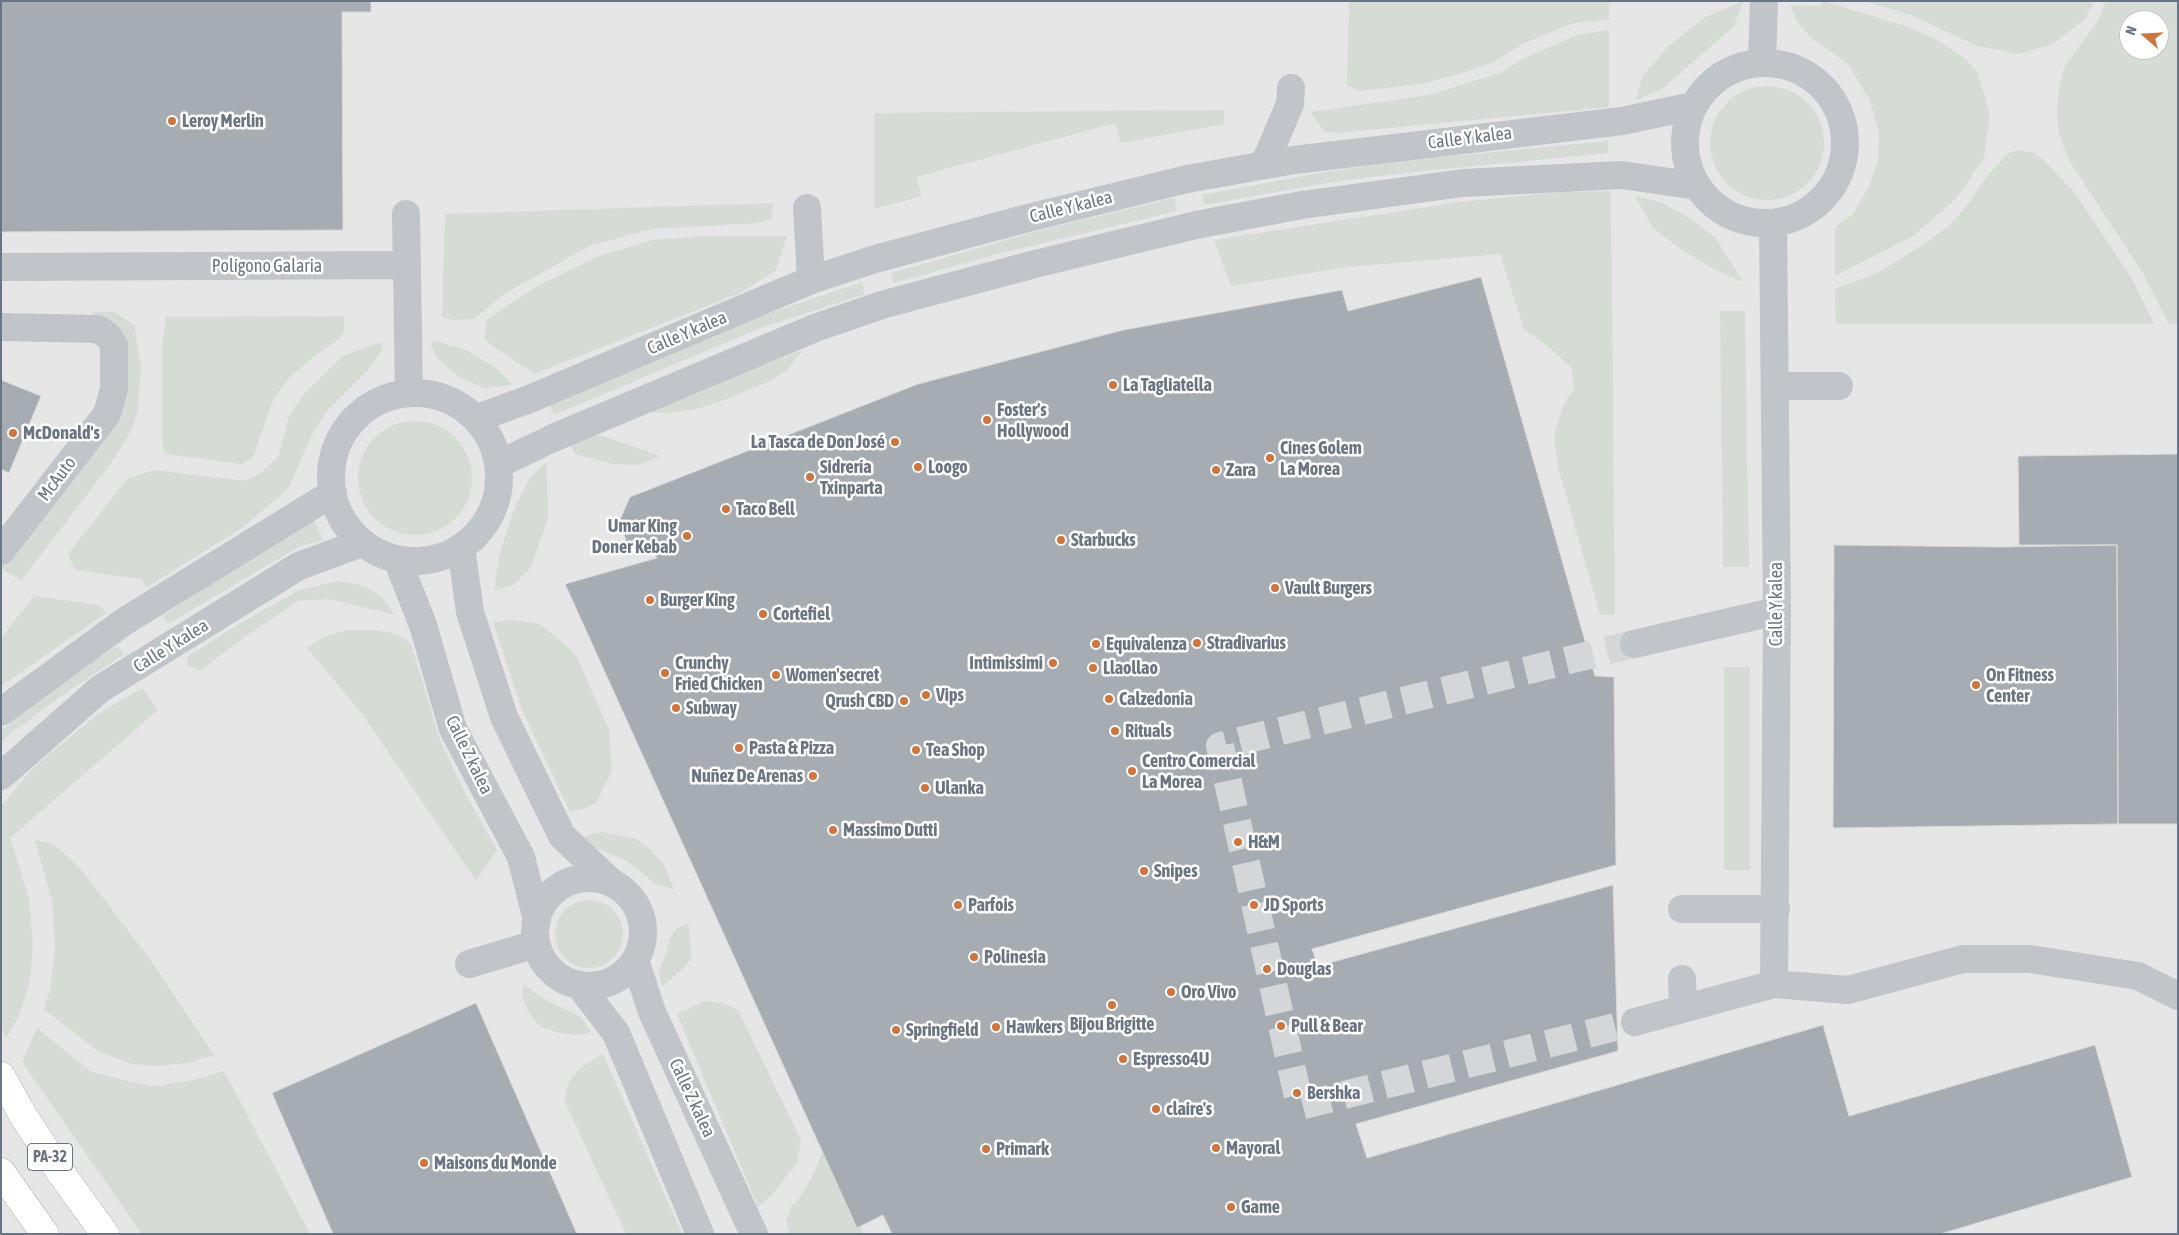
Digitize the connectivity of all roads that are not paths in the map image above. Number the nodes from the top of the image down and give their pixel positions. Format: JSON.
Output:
{"nodes":[{"id":1,"x":1764,"y":1,"type":"edge"},
{"id":2,"x":1762,"y":62,"type":"junction"},
{"id":3,"x":1290,"y":88,"type":"dead end"},
{"id":4,"x":1693,"y":106,"type":"junction"},
{"id":5,"x":1264,"y":165,"type":"junction"},
{"id":6,"x":1697,"y":186,"type":"junction"},
{"id":7,"x":807,"y":208,"type":"dead end"},
{"id":8,"x":406,"y":214,"type":"dead end"},
{"id":9,"x":1773,"y":223,"type":"junction"},
{"id":10,"x":406,"y":265,"type":"junction"},
{"id":11,"x":1,"y":267,"type":"edge"},
{"id":12,"x":811,"y":280,"type":"junction"},
{"id":13,"x":1,"y":328,"type":"edge"},
{"id":14,"x":1774,"y":386,"type":"junction"},
{"id":15,"x":1839,"y":386,"type":"dead end"},
{"id":16,"x":409,"y":392,"type":"junction"},
{"id":17,"x":478,"y":418,"type":"junction"},
{"id":18,"x":499,"y":464,"type":"junction"},
{"id":19,"x":332,"y":493,"type":"junction"},
{"id":20,"x":359,"y":544,"type":"junction"},
{"id":21,"x":461,"y":547,"type":"junction"},
{"id":22,"x":1,"y":551,"type":"edge"},
{"id":23,"x":397,"y":559,"type":"junction"},
{"id":24,"x":1776,"y":611,"type":"junction"},
{"id":25,"x":1634,"y":644,"type":"tunnel mouth"},
{"id":26,"x":1,"y":712,"type":"edge"},
{"id":27,"x":1,"y":776,"type":"edge"},
{"id":28,"x":612,"y":883,"type":"junction"},
{"id":29,"x":1682,"y":909,"type":"dead end"},
{"id":30,"x":1776,"y":909,"type":"junction"},
{"id":31,"x":536,"y":932,"type":"junction"},
{"id":32,"x":635,"y":960,"type":"junction"},
{"id":33,"x":470,"y":964,"type":"dead end"},
{"id":34,"x":1682,"y":979,"type":"dead end"},
{"id":35,"x":1774,"y":984,"type":"junction"},
{"id":36,"x":579,"y":985,"type":"junction"},
{"id":37,"x":2178,"y":996,"type":"edge"},
{"id":38,"x":1683,"y":1009,"type":"junction"},
{"id":39,"x":1635,"y":1022,"type":"tunnel mouth"},
{"id":40,"x":1,"y":1076,"type":"edge"},
{"id":41,"x":1,"y":1172,"type":"edge"},
{"id":42,"x":45,"y":1234,"type":"edge"},
{"id":43,"x":105,"y":1234,"type":"edge"},
{"id":44,"x":700,"y":1234,"type":"edge"},
{"id":45,"x":754,"y":1234,"type":"edge"}],
"edges":[{"from":1,"to":2,"type":"street"},
{"from":2,"to":4,"type":"street"},
{"from":2,"to":9,"type":"street"},
{"from":3,"to":5,"type":"street"},
{"from":4,"to":5,"type":"street","name":"Calle Y kalea"},
{"from":4,"to":6,"type":"street"},
{"from":5,"to":12,"type":"street","name":"Calle Y kalea"},
{"from":6,"to":9,"type":"street"},
{"from":6,"to":18,"type":"street"},
{"from":7,"to":12,"type":"street"},
{"from":8,"to":10,"type":"street"},
{"from":9,"to":14,"type":"street","name":"Calle Y kalea"},
{"from":10,"to":11,"type":"street","name":"Polígono Galaria"},
{"from":10,"to":16,"type":"street"},
{"from":12,"to":17,"type":"street","name":"Calle Y kalea"},
{"from":13,"to":22,"type":"street","name":"McAuto"},
{"from":14,"to":15,"type":"street"},
{"from":14,"to":24,"type":"street","name":"Calle Y kalea"},
{"from":16,"to":17,"type":"street"},
{"from":16,"to":19,"type":"street"},
{"from":17,"to":18,"type":"street"},
{"from":18,"to":21,"type":"street"},
{"from":19,"to":20,"type":"street"},
{"from":19,"to":26,"type":"street"},
{"from":20,"to":23,"type":"street"},
{"from":20,"to":27,"type":"street","name":"Calle Y kalea"},
{"from":21,"to":23,"type":"street"},
{"from":21,"to":28,"type":"street"},
{"from":23,"to":31,"type":"street","name":"Calle Z kalea"},
{"from":24,"to":25,"type":"street"},
{"from":24,"to":30,"type":"street","name":"Calle Y kalea"},
{"from":28,"to":31,"type":"street"},
{"from":28,"to":32,"type":"street"},
{"from":29,"to":30,"type":"street"},
{"from":30,"to":35,"type":"street","name":"Calle Y kalea"},
{"from":31,"to":33,"type":"street"},
{"from":31,"to":36,"type":"street"},
{"from":32,"to":36,"type":"street"},
{"from":32,"to":45,"type":"street","name":"Calle Z kalea"},
{"from":34,"to":38,"type":"street"},
{"from":35,"to":37,"type":"street"},
{"from":35,"to":38,"type":"street"},
{"from":36,"to":44,"type":"street"},
{"from":38,"to":39,"type":"street"},
{"from":40,"to":43,"type":"highway","number":"PA-32"},
{"from":41,"to":42,"type":"highway","number":"PA-32"}]}
